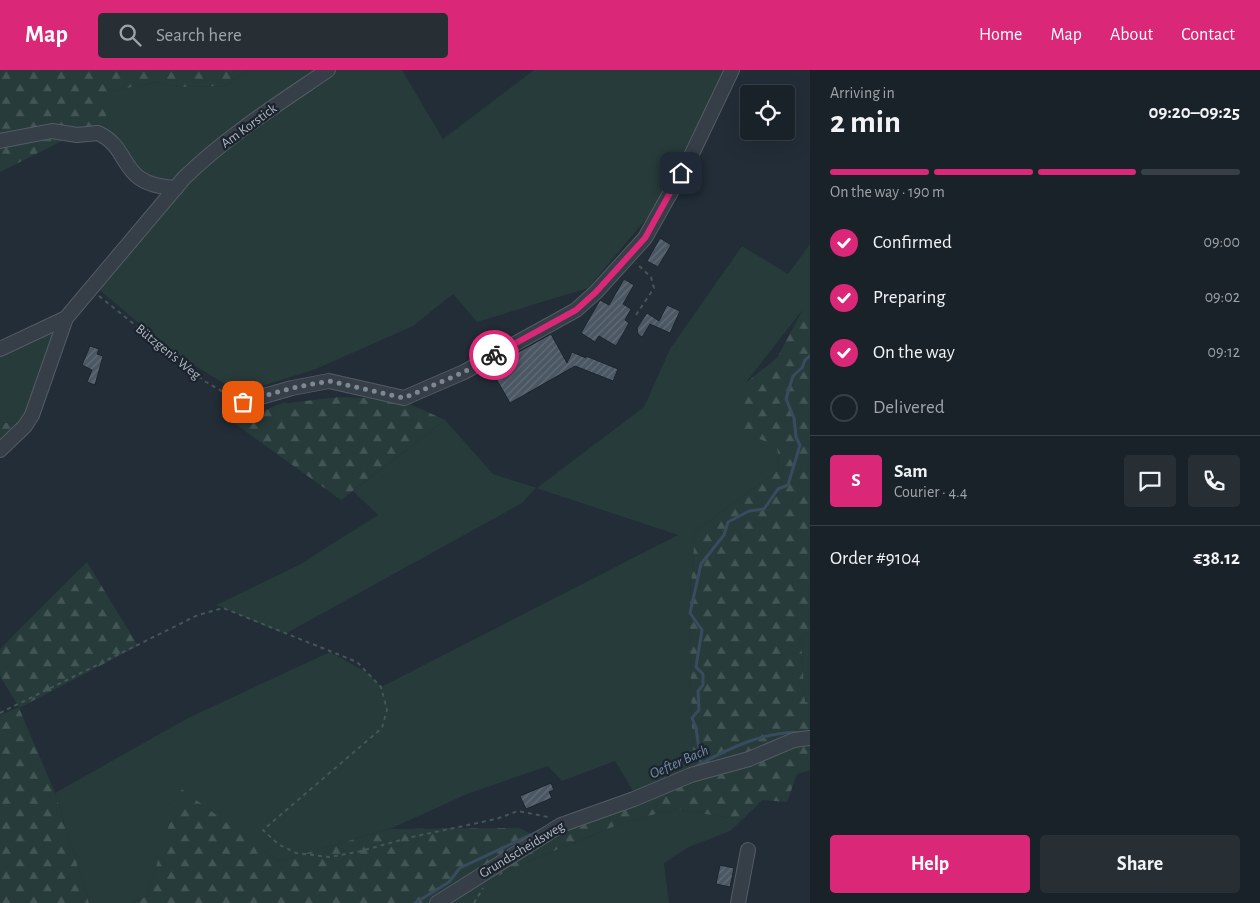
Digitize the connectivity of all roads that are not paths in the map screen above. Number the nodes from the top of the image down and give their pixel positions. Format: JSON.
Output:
{"nodes":[{"id":1,"x":328,"y":70,"type":"edge"},
{"id":2,"x":730,"y":74,"type":"edge"},
{"id":3,"x":0,"y":141,"type":"edge"},
{"id":4,"x":176,"y":188,"type":"junction"},
{"id":5,"x":66,"y":318,"type":"junction"},
{"id":6,"x":0,"y":349,"type":"edge"},
{"id":7,"x":243,"y":402,"type":"road end"},
{"id":8,"x":0,"y":450,"type":"edge"},
{"id":9,"x":810,"y":738,"type":"edge"},
{"id":10,"x":748,"y":850,"type":"dead end"},
{"id":11,"x":437,"y":903,"type":"edge"},
{"id":12,"x":738,"y":903,"type":"edge"}],
"edges":[{"from":1,"to":4,"type":"street","name":"Am Korstick"},
{"from":2,"to":7,"type":"street"},
{"from":3,"to":4,"type":"street"},
{"from":4,"to":5,"type":"street","name":"Am Korstick"},
{"from":5,"to":6,"type":"street","name":"Am Korstick"},
{"from":5,"to":8,"type":"street","name":"Am Korstick"},
{"from":9,"to":11,"type":"street","name":"Grundscheidsweg"},
{"from":10,"to":12,"type":"street"}]}
